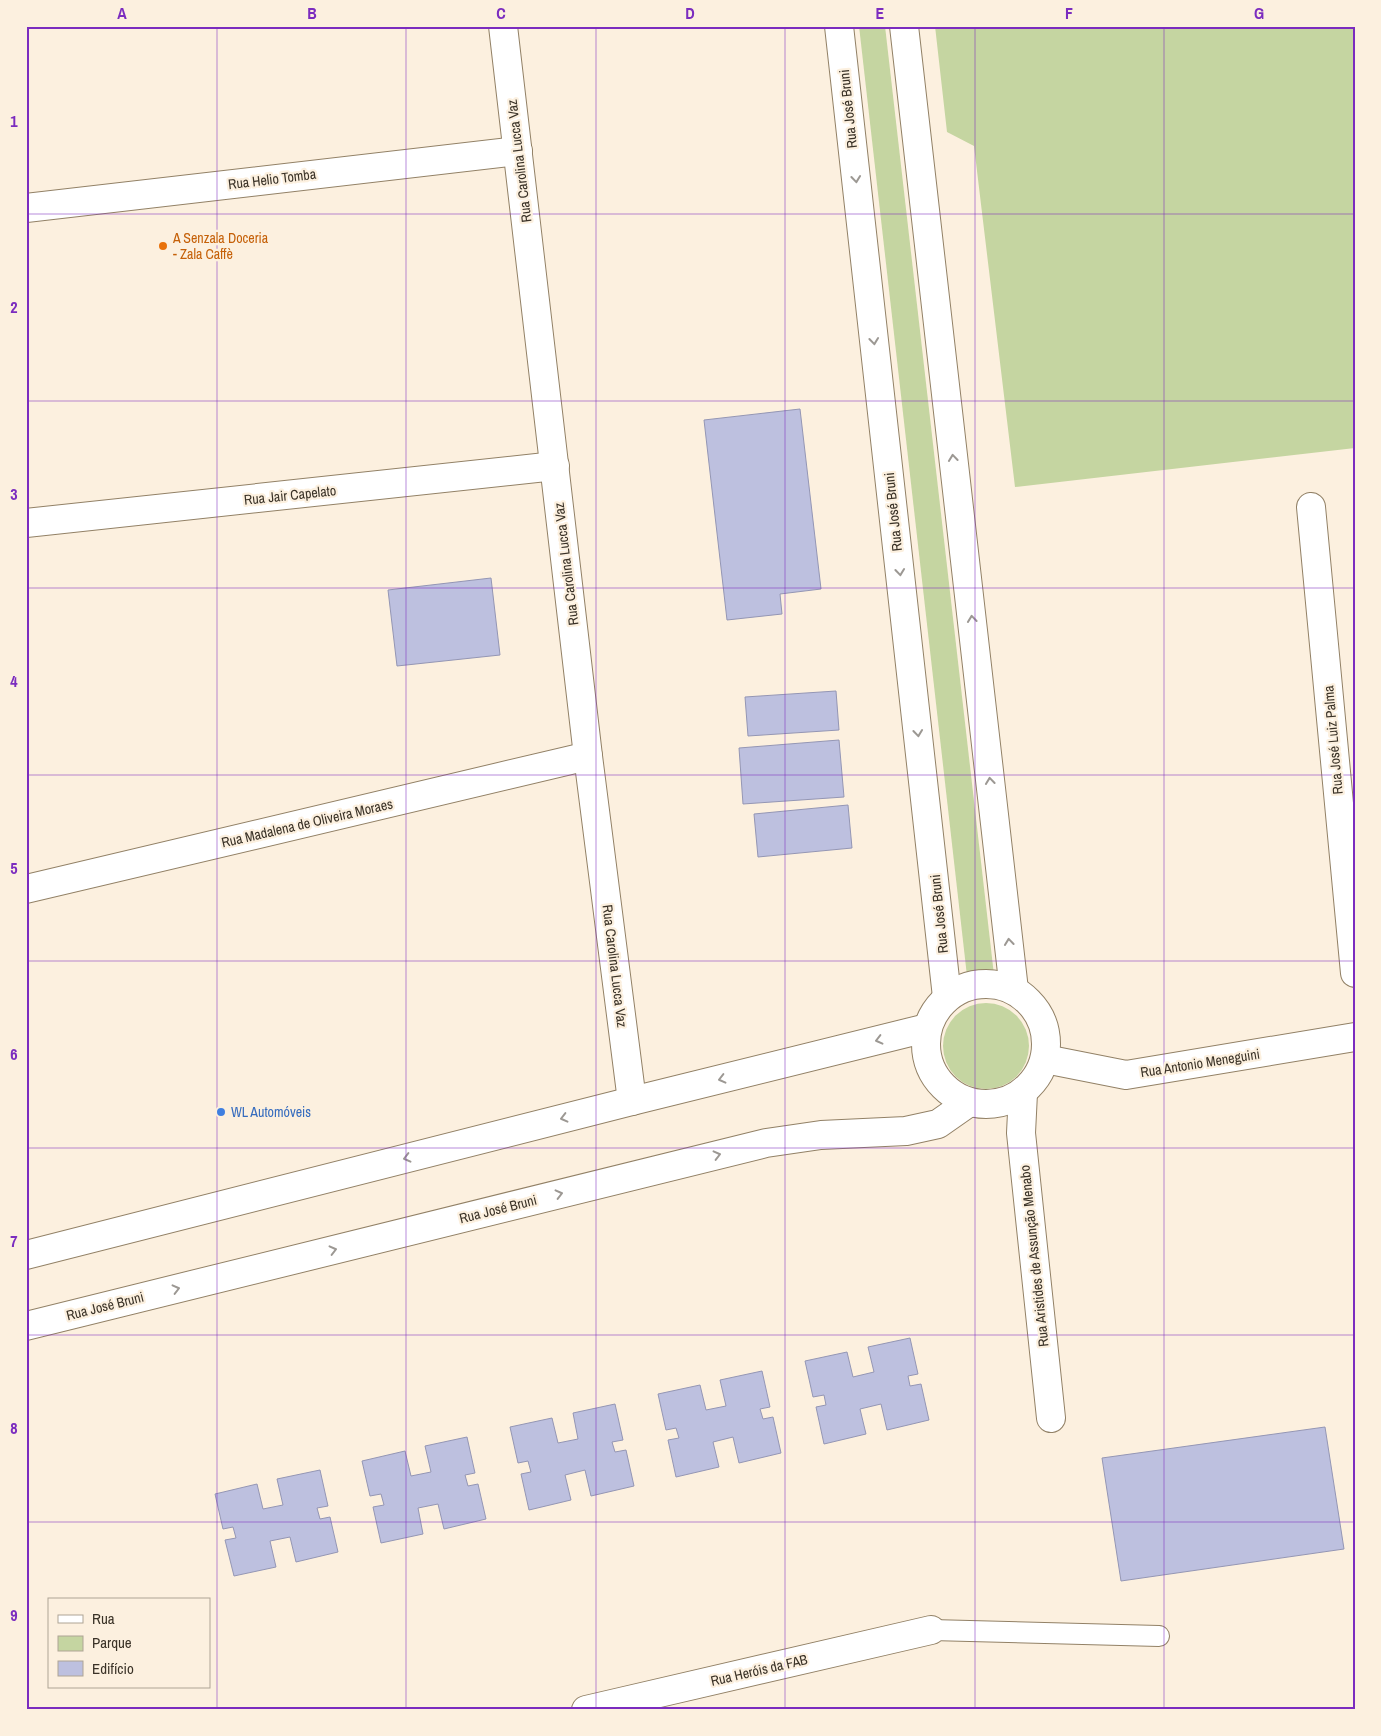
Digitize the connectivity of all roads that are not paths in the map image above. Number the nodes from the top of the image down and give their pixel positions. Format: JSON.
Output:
{"nodes":[{"id":1,"x":503,"y":26,"type":"edge"},
{"id":2,"x":839,"y":26,"type":"edge"},
{"id":3,"x":904,"y":26,"type":"edge"},
{"id":4,"x":518,"y":151,"type":"junction"},
{"id":5,"x":26,"y":208,"type":"edge"},
{"id":6,"x":555,"y":466,"type":"junction"},
{"id":7,"x":1311,"y":507,"type":"dead end"},
{"id":8,"x":26,"y":523,"type":"edge"},
{"id":9,"x":588,"y":756,"type":"junction"},
{"id":10,"x":26,"y":889,"type":"edge"},
{"id":11,"x":1355,"y":973,"type":"edge"},
{"id":12,"x":1014,"y":990,"type":"junction"},
{"id":13,"x":947,"y":997,"type":"junction"},
{"id":14,"x":927,"y":1028,"type":"junction"},
{"id":15,"x":1355,"y":1037,"type":"edge"},
{"id":16,"x":1045,"y":1060,"type":"junction"},
{"id":17,"x":1023,"y":1093,"type":"junction"},
{"id":18,"x":632,"y":1101,"type":"junction"},
{"id":19,"x":968,"y":1102,"type":"junction"},
{"id":20,"x":26,"y":1255,"type":"edge"},
{"id":21,"x":26,"y":1326,"type":"edge"},
{"id":22,"x":1051,"y":1418,"type":"dead end"},
{"id":23,"x":931,"y":1630,"type":"joint"},
{"id":24,"x":1159,"y":1636,"type":"dead end"},
{"id":25,"x":586,"y":1710,"type":"edge"}],
"edges":[{"from":1,"to":4,"type":"street","name":"Rua Carolina Lucca Vaz"},
{"from":2,"to":13,"type":"street","name":"Rua José Bruni","one_way":true},
{"from":12,"to":3,"type":"street","one_way":true},
{"from":4,"to":5,"type":"street","name":"Rua Helio Tomba"},
{"from":4,"to":6,"type":"street","name":"Rua Carolina Lucca Vaz"},
{"from":6,"to":8,"type":"street","name":"Rua Jair Capelato"},
{"from":6,"to":9,"type":"street","name":"Rua Carolina Lucca Vaz"},
{"from":7,"to":11,"type":"street","name":"Rua José Luiz Palma"},
{"from":9,"to":10,"type":"street","name":"Rua Madalena de Oliveira Moraes"},
{"from":9,"to":18,"type":"street","name":"Rua Carolina Lucca Vaz"},
{"from":12,"to":13,"type":"street"},
{"from":12,"to":16,"type":"street"},
{"from":13,"to":14,"type":"street"},
{"from":14,"to":18,"type":"street","one_way":true},
{"from":14,"to":19,"type":"street"},
{"from":15,"to":16,"type":"street","name":"Rua Antonio Meneguini"},
{"from":16,"to":17,"type":"street"},
{"from":17,"to":19,"type":"street"},
{"from":17,"to":22,"type":"street","name":"Rua Aristides de Assunção Menabo"},
{"from":18,"to":20,"type":"street","one_way":true},
{"from":21,"to":19,"type":"street","name":"Rua José Bruni","one_way":true},
{"from":23,"to":24,"type":"lane"},
{"from":23,"to":25,"type":"street","name":"Rua Heróis da FAB"}]}
